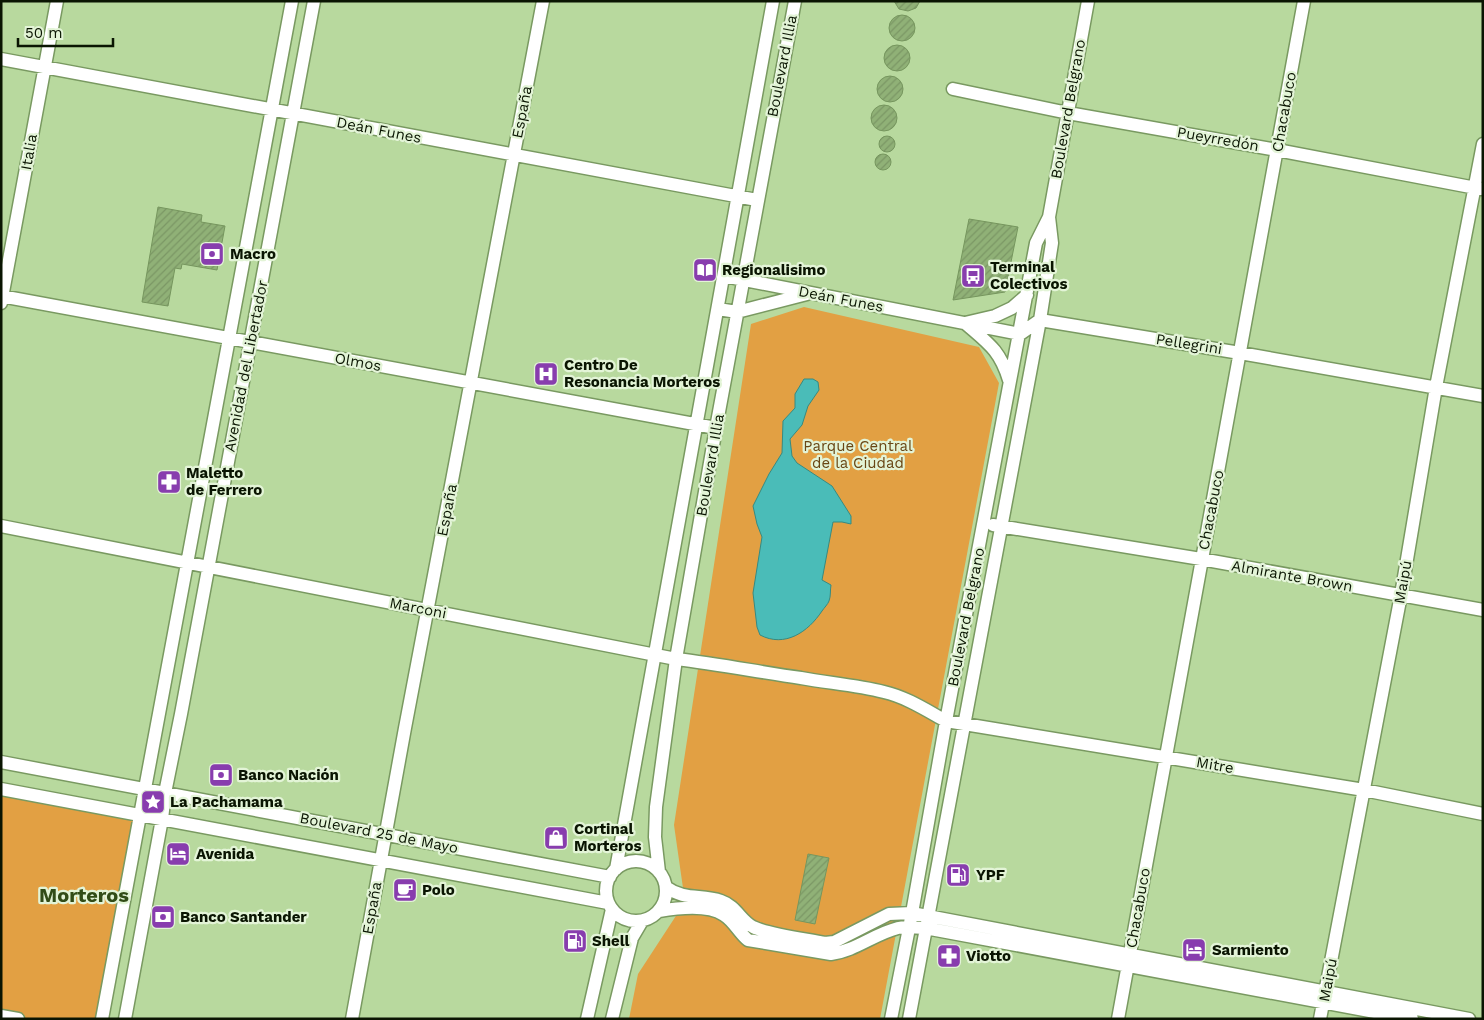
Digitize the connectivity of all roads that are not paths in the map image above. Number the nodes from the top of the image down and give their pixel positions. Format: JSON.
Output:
{"nodes":[{"id":1,"x":57,"y":1,"type":"edge"},
{"id":2,"x":292,"y":1,"type":"edge"},
{"id":3,"x":314,"y":1,"type":"edge"},
{"id":4,"x":543,"y":1,"type":"edge"},
{"id":5,"x":773,"y":1,"type":"edge"},
{"id":6,"x":795,"y":1,"type":"edge"},
{"id":7,"x":1088,"y":1,"type":"edge"},
{"id":8,"x":1304,"y":1,"type":"edge"},
{"id":9,"x":1,"y":59,"type":"edge"},
{"id":10,"x":45,"y":67,"type":"junction"},
{"id":11,"x":953,"y":89,"type":"dead end"},
{"id":12,"x":272,"y":110,"type":"junction"},
{"id":13,"x":1068,"y":113,"type":"junction"},
{"id":14,"x":293,"y":114,"type":"junction"},
{"id":15,"x":1483,"y":144,"type":"edge"},
{"id":16,"x":1277,"y":150,"type":"junction"},
{"id":17,"x":514,"y":155,"type":"junction"},
{"id":18,"x":1479,"y":188,"type":"edge"},
{"id":19,"x":737,"y":197,"type":"junction"},
{"id":20,"x":757,"y":200,"type":"junction"},
{"id":21,"x":1049,"y":217,"type":"junction"},
{"id":22,"x":724,"y":276,"type":"junction"},
{"id":23,"x":743,"y":280,"type":"junction"},
{"id":24,"x":812,"y":293,"type":"junction"},
{"id":25,"x":1027,"y":295,"type":"junction"},
{"id":26,"x":2,"y":298,"type":"edge"},
{"id":27,"x":718,"y":309,"type":"junction"},
{"id":28,"x":737,"y":312,"type":"junction"},
{"id":29,"x":1040,"y":320,"type":"junction"},
{"id":30,"x":965,"y":323,"type":"junction"},
{"id":31,"x":1020,"y":334,"type":"junction"},
{"id":32,"x":229,"y":338,"type":"junction"},
{"id":33,"x":250,"y":342,"type":"junction"},
{"id":34,"x":1240,"y":353,"type":"junction"},
{"id":35,"x":471,"y":383,"type":"junction"},
{"id":36,"x":1010,"y":384,"type":"junction"},
{"id":37,"x":1436,"y":388,"type":"junction"},
{"id":38,"x":1483,"y":396,"type":"edge"},
{"id":39,"x":696,"y":424,"type":"junction"},
{"id":40,"x":716,"y":428,"type":"junction"},
{"id":41,"x":984,"y":523,"type":"junction"},
{"id":42,"x":1,"y":526,"type":"edge"},
{"id":43,"x":1000,"y":526,"type":"junction"},
{"id":44,"x":1201,"y":559,"type":"junction"},
{"id":45,"x":187,"y":563,"type":"junction"},
{"id":46,"x":209,"y":567,"type":"junction"},
{"id":47,"x":1401,"y":595,"type":"junction"},
{"id":48,"x":428,"y":610,"type":"junction"},
{"id":49,"x":1483,"y":610,"type":"edge"},
{"id":50,"x":656,"y":654,"type":"junction"},
{"id":51,"x":676,"y":659,"type":"junction"},
{"id":52,"x":946,"y":721,"type":"junction"},
{"id":53,"x":964,"y":724,"type":"junction"},
{"id":54,"x":1165,"y":756,"type":"junction"},
{"id":55,"x":1,"y":762,"type":"edge"},
{"id":56,"x":1,"y":789,"type":"edge"},
{"id":57,"x":145,"y":789,"type":"junction"},
{"id":58,"x":1364,"y":790,"type":"junction"},
{"id":59,"x":165,"y":793,"type":"junction"},
{"id":60,"x":140,"y":814,"type":"junction"},
{"id":61,"x":1483,"y":814,"type":"edge"},
{"id":62,"x":162,"y":818,"type":"junction"},
{"id":63,"x":386,"y":834,"type":"junction"},
{"id":64,"x":381,"y":859,"type":"junction"},
{"id":65,"x":659,"y":872,"type":"junction"},
{"id":66,"x":613,"y":873,"type":"junction"},
{"id":67,"x":666,"y":887,"type":"junction"},
{"id":68,"x":610,"y":906,"type":"junction"},
{"id":69,"x":659,"y":911,"type":"junction"},
{"id":70,"x":912,"y":913,"type":"junction"},
{"id":71,"x":642,"y":921,"type":"junction"},
{"id":72,"x":927,"y":922,"type":"junction"},
{"id":73,"x":908,"y":927,"type":"junction"},
{"id":74,"x":788,"y":941,"type":"junction"},
{"id":75,"x":1129,"y":960,"type":"junction"},
{"id":76,"x":1324,"y":997,"type":"junction"},
{"id":77,"x":911,"y":1004,"type":"junction"},
{"id":78,"x":1,"y":1016,"type":"edge"},
{"id":79,"x":891,"y":1016,"type":"edge"},
{"id":80,"x":18,"y":1019,"type":"edge"},
{"id":81,"x":102,"y":1019,"type":"edge"},
{"id":82,"x":125,"y":1019,"type":"edge"},
{"id":83,"x":352,"y":1019,"type":"edge"},
{"id":84,"x":587,"y":1019,"type":"edge"},
{"id":85,"x":612,"y":1019,"type":"edge"},
{"id":86,"x":878,"y":1019,"type":"edge"},
{"id":87,"x":908,"y":1019,"type":"edge"},
{"id":88,"x":1118,"y":1019,"type":"edge"},
{"id":89,"x":1320,"y":1019,"type":"edge"},
{"id":90,"x":1412,"y":1019,"type":"edge"},
{"id":91,"x":1469,"y":1019,"type":"edge"}],
"edges":[{"from":1,"to":10,"type":"street","name":"Italia"},
{"from":2,"to":12,"type":"street","name":"Avenidad del Libertador"},
{"from":3,"to":14,"type":"street","name":"Avenidad del Libertador"},
{"from":4,"to":17,"type":"street","name":"España"},
{"from":5,"to":19,"type":"street","name":"Boulevard Illia"},
{"from":6,"to":20,"type":"street","name":"Boulevard Illia"},
{"from":7,"to":13,"type":"street","name":"Boulevard Belgrano"},
{"from":8,"to":16,"type":"street","name":"Chacabuco"},
{"from":9,"to":10,"type":"street","name":"Deán Funes"},
{"from":10,"to":12,"type":"street","name":"Deán Funes"},
{"from":10,"to":26,"type":"street","name":"Italia"},
{"from":11,"to":13,"type":"street","name":"Pueyrredón"},
{"from":12,"to":14,"type":"street","name":"Deán Funes"},
{"from":12,"to":32,"type":"street","name":"Avenidad del Libertador"},
{"from":13,"to":16,"type":"street","name":"Pueyrredón"},
{"from":13,"to":21,"type":"street","name":"Boulevard Belgrano"},
{"from":14,"to":17,"type":"street","name":"Deán Funes"},
{"from":14,"to":33,"type":"street","name":"Avenidad del Libertador"},
{"from":15,"to":18,"type":"street","name":"Maipú"},
{"from":16,"to":18,"type":"street","name":"Pueyrredón"},
{"from":16,"to":34,"type":"street","name":"Chacabuco"},
{"from":17,"to":19,"type":"street","name":"Deán Funes"},
{"from":17,"to":35,"type":"street","name":"España"},
{"from":18,"to":37,"type":"street","name":"Maipú"},
{"from":19,"to":20,"type":"street","name":"Deán Funes"},
{"from":19,"to":22,"type":"street","name":"Boulevard Illia"},
{"from":20,"to":23,"type":"street","name":"Boulevard Illia"},
{"from":21,"to":25,"type":"street","name":"Boulevard Belgrano"},
{"from":21,"to":29,"type":"street","name":"Boulevard Belgrano"},
{"from":22,"to":23,"type":"street","name":"Deán Funes"},
{"from":22,"to":27,"type":"street","name":"Boulevard Illia"},
{"from":23,"to":24,"type":"street","name":"Deán Funes"},
{"from":23,"to":28,"type":"street","name":"Boulevard Illia"},
{"from":24,"to":28,"type":"street"},
{"from":24,"to":30,"type":"street","name":"Deán Funes"},
{"from":25,"to":30,"type":"street"},
{"from":25,"to":31,"type":"street","name":"Boulevard Belgrano"},
{"from":26,"to":32,"type":"street","name":"Olmos"},
{"from":27,"to":28,"type":"street"},
{"from":27,"to":39,"type":"street","name":"Boulevard Illia"},
{"from":28,"to":40,"type":"street","name":"Boulevard Illia"},
{"from":29,"to":31,"type":"street"},
{"from":29,"to":34,"type":"street","name":"Pellegrini"},
{"from":29,"to":43,"type":"street","name":"Boulevard Belgrano"},
{"from":30,"to":31,"type":"street"},
{"from":30,"to":36,"type":"street"},
{"from":31,"to":36,"type":"street","name":"Boulevard Belgrano"},
{"from":32,"to":33,"type":"street","name":"Olmos"},
{"from":32,"to":45,"type":"street","name":"Avenidad del Libertador"},
{"from":33,"to":35,"type":"street","name":"Olmos"},
{"from":33,"to":46,"type":"street","name":"Avenidad del Libertador"},
{"from":34,"to":37,"type":"street","name":"Pellegrini"},
{"from":34,"to":44,"type":"street","name":"Chacabuco"},
{"from":35,"to":39,"type":"street","name":"Olmos"},
{"from":35,"to":48,"type":"street","name":"España"},
{"from":36,"to":41,"type":"street","name":"Boulevard Belgrano"},
{"from":37,"to":38,"type":"street","name":"Pellegrini"},
{"from":37,"to":47,"type":"street","name":"Maipú"},
{"from":39,"to":40,"type":"street","name":"Olmos"},
{"from":39,"to":50,"type":"street","name":"Boulevard Illia"},
{"from":40,"to":51,"type":"street","name":"Boulevard Illia"},
{"from":41,"to":43,"type":"street","name":"Almirante Brown"},
{"from":41,"to":52,"type":"street","name":"Boulevard Belgrano"},
{"from":42,"to":45,"type":"street","name":"Marconi"},
{"from":43,"to":44,"type":"street","name":"Almirante Brown"},
{"from":43,"to":53,"type":"street","name":"Boulevard Belgrano"},
{"from":44,"to":47,"type":"street","name":"Almirante Brown"},
{"from":44,"to":54,"type":"street","name":"Chacabuco"},
{"from":45,"to":46,"type":"street","name":"Marconi"},
{"from":45,"to":57,"type":"street","name":"Avenidad del Libertador"},
{"from":46,"to":48,"type":"street","name":"Marconi"},
{"from":46,"to":59,"type":"street","name":"Avenidad del Libertador"},
{"from":47,"to":49,"type":"street","name":"Almirante Brown"},
{"from":47,"to":58,"type":"street","name":"Maipú"},
{"from":48,"to":50,"type":"street","name":"Marconi"},
{"from":48,"to":63,"type":"street","name":"España"},
{"from":50,"to":51,"type":"street","name":"Marconi"},
{"from":50,"to":66,"type":"street","name":"Boulevard Illia"},
{"from":51,"to":52,"type":"street","name":"Marconi"},
{"from":51,"to":65,"type":"street","name":"Boulevard Illia"},
{"from":52,"to":53,"type":"street","name":"Mitre"},
{"from":52,"to":70,"type":"street","name":"Boulevard Belgrano"},
{"from":53,"to":54,"type":"street","name":"Mitre"},
{"from":53,"to":72,"type":"street","name":"Boulevard Belgrano"},
{"from":54,"to":58,"type":"street","name":"Mitre"},
{"from":54,"to":75,"type":"street","name":"Chacabuco"},
{"from":55,"to":57,"type":"street","name":"Boulevard 25 de Mayo"},
{"from":56,"to":60,"type":"street","name":"Boulevard 25 de Mayo"},
{"from":57,"to":59,"type":"street","name":"Boulevard 25 de Mayo"},
{"from":57,"to":60,"type":"street","name":"Avenidad del Libertador"},
{"from":58,"to":61,"type":"street","name":"Mitre"},
{"from":58,"to":76,"type":"street","name":"Maipú"},
{"from":59,"to":62,"type":"street","name":"Avenidad del Libertador"},
{"from":59,"to":63,"type":"street","name":"Boulevard 25 de Mayo"},
{"from":60,"to":62,"type":"street","name":"Boulevard 25 de Mayo"},
{"from":60,"to":81,"type":"street","name":"Avenidad del Libertador"},
{"from":62,"to":64,"type":"street","name":"Boulevard 25 de Mayo"},
{"from":62,"to":82,"type":"street","name":"Avenidad del Libertador"},
{"from":63,"to":64,"type":"street","name":"España"},
{"from":63,"to":66,"type":"street","name":"Boulevard 25 de Mayo"},
{"from":64,"to":68,"type":"street","name":"Boulevard 25 de Mayo"},
{"from":64,"to":83,"type":"street","name":"España"},
{"from":65,"to":66,"type":"street"},
{"from":65,"to":67,"type":"street"},
{"from":66,"to":68,"type":"street"},
{"from":67,"to":69,"type":"street"},
{"from":67,"to":74,"type":"street"},
{"from":68,"to":71,"type":"street","name":"Boulevard 25 de Mayo"},
{"from":68,"to":84,"type":"street"},
{"from":69,"to":71,"type":"street"},
{"from":69,"to":74,"type":"street"},
{"from":70,"to":72,"type":"street"},
{"from":70,"to":73,"type":"street","name":"Boulevard Belgrano"},
{"from":70,"to":74,"type":"street"},
{"from":71,"to":85,"type":"street"},
{"from":72,"to":73,"type":"street"},
{"from":72,"to":75,"type":"street"},
{"from":72,"to":77,"type":"street","name":"Boulevard Belgrano"},
{"from":73,"to":74,"type":"street"},
{"from":73,"to":79,"type":"street","name":"Boulevard Belgrano"},
{"from":75,"to":76,"type":"street"},
{"from":75,"to":88,"type":"street","name":"Chacabuco"},
{"from":76,"to":89,"type":"street","name":"Maipú"},
{"from":76,"to":90,"type":"street"},
{"from":76,"to":91,"type":"street"},
{"from":77,"to":79,"type":"street"},
{"from":77,"to":87,"type":"street","name":"Boulevard Belgrano"},
{"from":78,"to":80,"type":"street"},
{"from":79,"to":86,"type":"street"}]}
